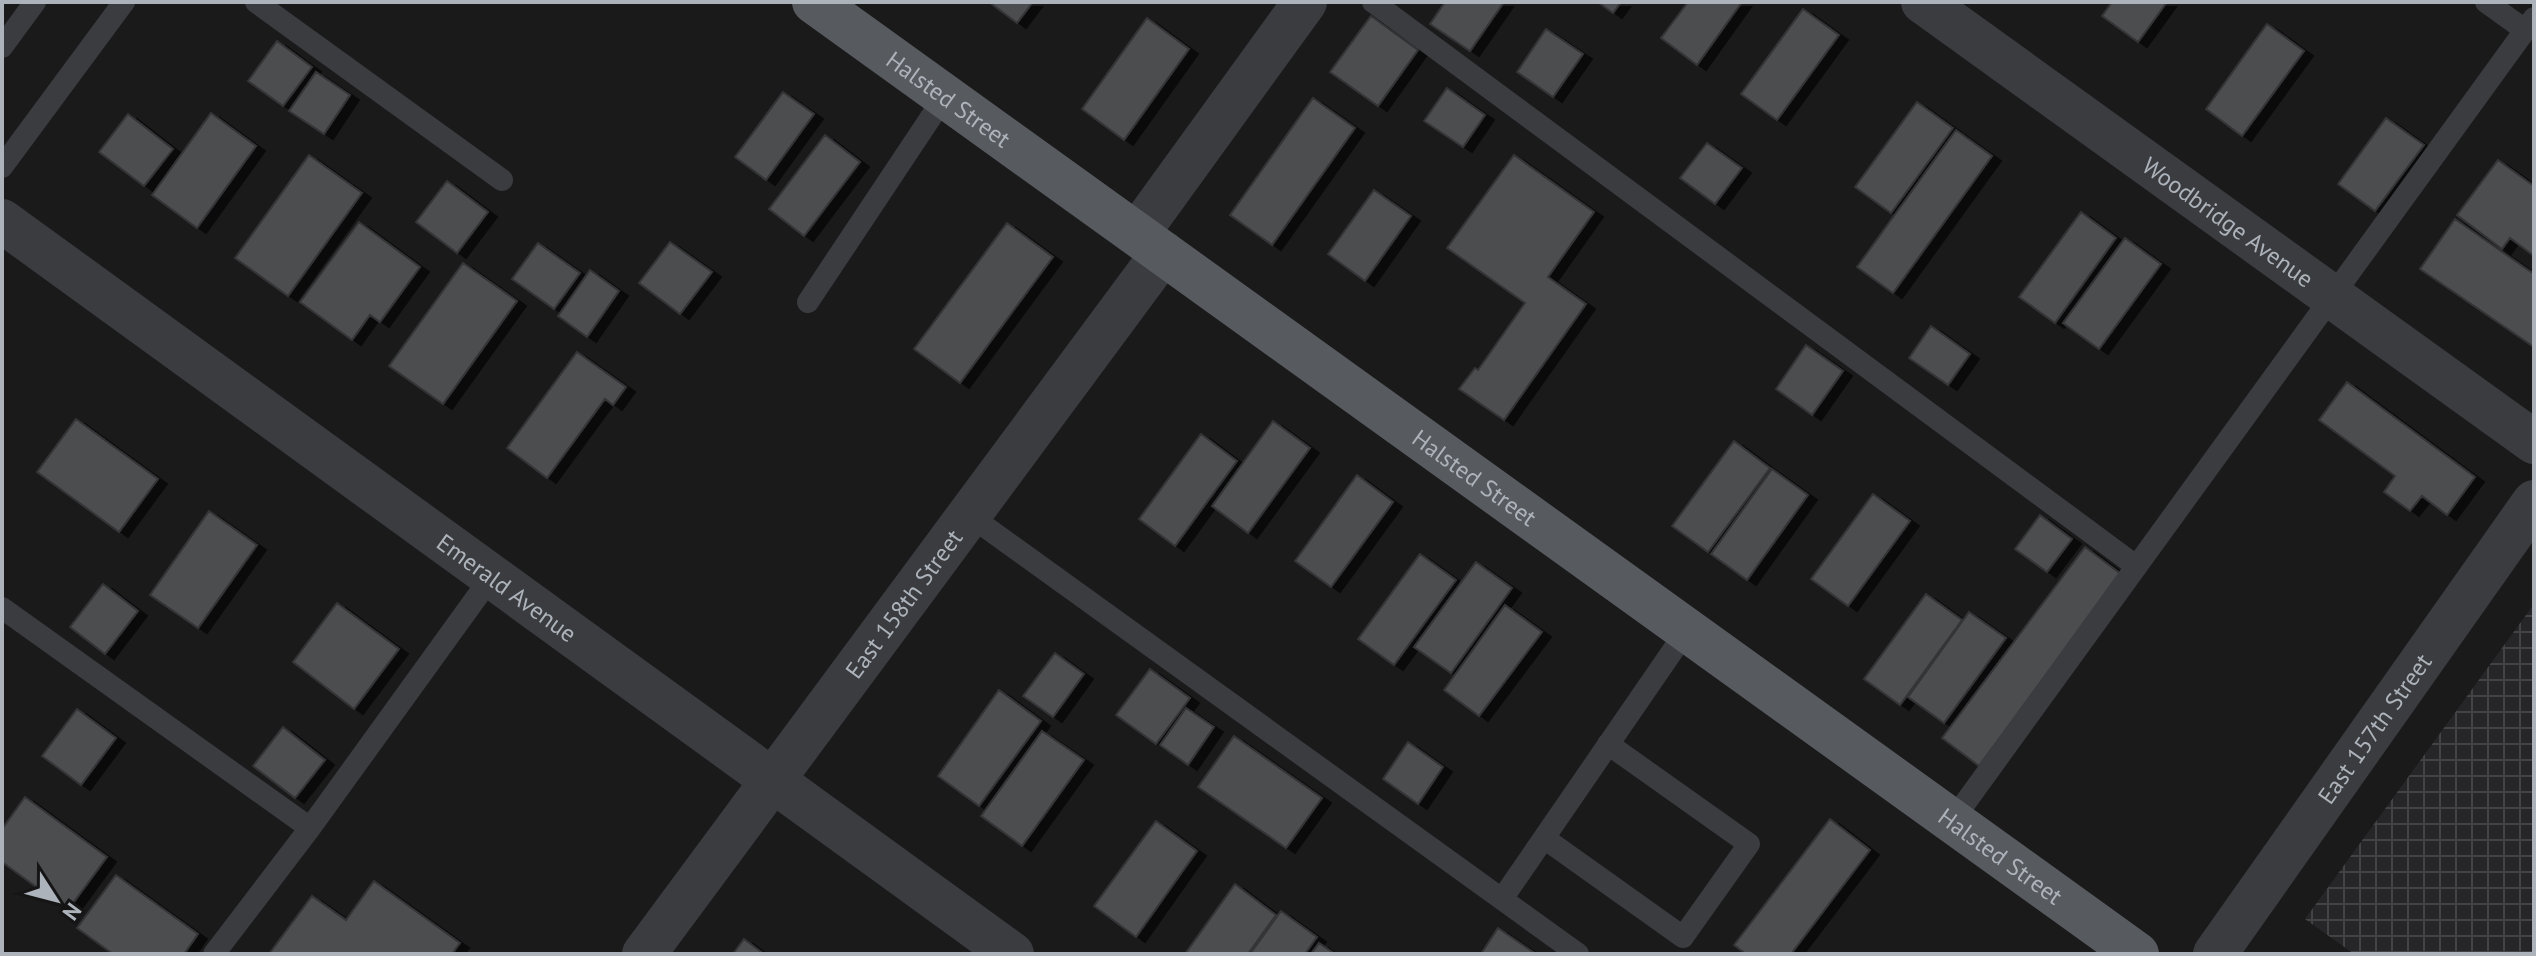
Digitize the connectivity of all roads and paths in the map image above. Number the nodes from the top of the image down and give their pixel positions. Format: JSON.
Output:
{"nodes":[{"id":1,"x":35,"y":2,"type":"edge"},
{"id":2,"x":124,"y":2,"type":"edge"},
{"id":3,"x":256,"y":2,"type":"edge"},
{"id":4,"x":814,"y":2,"type":"edge"},
{"id":5,"x":1305,"y":2,"type":"edge"},
{"id":6,"x":1373,"y":2,"type":"edge"},
{"id":7,"x":1923,"y":2,"type":"edge"},
{"id":8,"x":2486,"y":2,"type":"edge"},
{"id":9,"x":2530,"y":24,"type":"edge"},
{"id":10,"x":6,"y":34,"type":"edge"},
{"id":11,"x":945,"y":96,"type":"junction"},
{"id":12,"x":2,"y":167,"type":"edge"},
{"id":13,"x":502,"y":180,"type":"dead end"},
{"id":14,"x":2,"y":221,"type":"edge"},
{"id":15,"x":1150,"y":244,"type":"junction"},
{"id":16,"x":2331,"y":297,"type":"junction"},
{"id":17,"x":808,"y":302,"type":"dead end"},
{"id":18,"x":2534,"y":442,"type":"edge"},
{"id":19,"x":2534,"y":502,"type":"edge"},
{"id":20,"x":969,"y":515,"type":"junction"},
{"id":21,"x":2136,"y":566,"type":"junction"},
{"id":22,"x":492,"y":576,"type":"junction"},
{"id":23,"x":2,"y":608,"type":"edge"},
{"id":24,"x":1687,"y":630,"type":"junction"},
{"id":25,"x":1608,"y":744,"type":"junction"},
{"id":26,"x":772,"y":781,"type":"junction"},
{"id":27,"x":1952,"y":821,"type":"junction"},
{"id":28,"x":310,"y":828,"type":"junction"},
{"id":29,"x":1544,"y":838,"type":"junction"},
{"id":30,"x":1502,"y":899,"type":"junction"},
{"id":31,"x":214,"y":954,"type":"edge"},
{"id":32,"x":644,"y":954,"type":"edge"},
{"id":33,"x":1012,"y":954,"type":"edge"},
{"id":34,"x":1578,"y":954,"type":"edge"},
{"id":35,"x":2137,"y":954,"type":"edge"},
{"id":36,"x":2215,"y":954,"type":"edge"}],
"edges":[{"from":1,"to":10,"type":"lane"},
{"from":2,"to":12,"type":"lane"},
{"from":3,"to":13,"type":"lane"},
{"from":4,"to":11,"type":"main road","name":"Halsted Street"},
{"from":5,"to":15,"type":"street","name":"East 158th Street"},
{"from":6,"to":21,"type":"lane"},
{"from":7,"to":16,"type":"street","name":"Woodbridge Avenue"},
{"from":8,"to":9,"type":"lane"},
{"from":9,"to":16,"type":"lane"},
{"from":11,"to":15,"type":"main road","name":"Halsted Street"},
{"from":11,"to":17,"type":"lane"},
{"from":14,"to":22,"type":"street","name":"Emerald Avenue"},
{"from":15,"to":20,"type":"street","name":"East 158th Street"},
{"from":15,"to":24,"type":"main road","name":"Halsted Street"},
{"from":16,"to":18,"type":"street","name":"Woodbridge Avenue"},
{"from":16,"to":21,"type":"lane"},
{"from":19,"to":36,"type":"street","name":"East 157th Street"},
{"from":20,"to":26,"type":"street","name":"East 158th Street"},
{"from":20,"to":30,"type":"lane"},
{"from":21,"to":27,"type":"lane"},
{"from":22,"to":26,"type":"street","name":"Emerald Avenue"},
{"from":22,"to":28,"type":"lane"},
{"from":23,"to":28,"type":"lane"},
{"from":24,"to":25,"type":"lane"},
{"from":24,"to":27,"type":"main road","name":"Halsted Street"},
{"from":25,"to":29,"type":"lane"},
{"from":25,"to":29,"type":"lane"},
{"from":26,"to":32,"type":"street","name":"East 158th Street"},
{"from":26,"to":33,"type":"street","name":"Emerald Avenue"},
{"from":27,"to":35,"type":"main road","name":"Halsted Street"},
{"from":28,"to":31,"type":"lane"},
{"from":29,"to":30,"type":"lane"},
{"from":30,"to":34,"type":"lane"}]}
